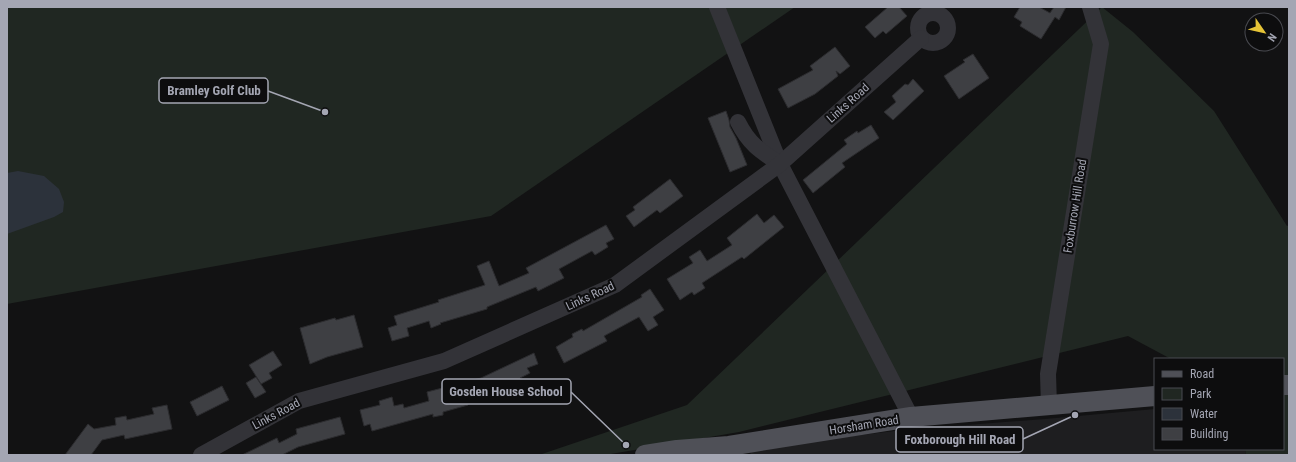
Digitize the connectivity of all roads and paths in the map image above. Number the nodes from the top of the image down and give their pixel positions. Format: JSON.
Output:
{"nodes":[{"id":1,"x":717,"y":7,"type":"edge"},
{"id":2,"x":1090,"y":7,"type":"edge"},
{"id":3,"x":921,"y":38,"type":"dead end"},
{"id":4,"x":738,"y":122,"type":"dead end"},
{"id":5,"x":780,"y":164,"type":"junction"},
{"id":6,"x":1154,"y":396,"type":"edge"},
{"id":7,"x":1049,"y":406,"type":"junction"},
{"id":8,"x":911,"y":417,"type":"junction"},
{"id":9,"x":730,"y":451,"type":"edge"},
{"id":10,"x":201,"y":455,"type":"edge"},
{"id":11,"x":645,"y":455,"type":"edge"}],
"edges":[{"from":1,"to":5,"type":"street"},
{"from":2,"to":7,"type":"street","name":"Foxburrow Hill Road"},
{"from":3,"to":5,"type":"street","name":"Links Road"},
{"from":4,"to":5,"type":"street"},
{"from":5,"to":8,"type":"street"},
{"from":5,"to":10,"type":"street","name":"Links Road"},
{"from":6,"to":7,"type":"main road","name":"Horsham Road"},
{"from":7,"to":8,"type":"main road","name":"Horsham Road"},
{"from":8,"to":9,"type":"main road","name":"Horsham Road"},
{"from":9,"to":11,"type":"main road","name":"Horsham Road"}]}
